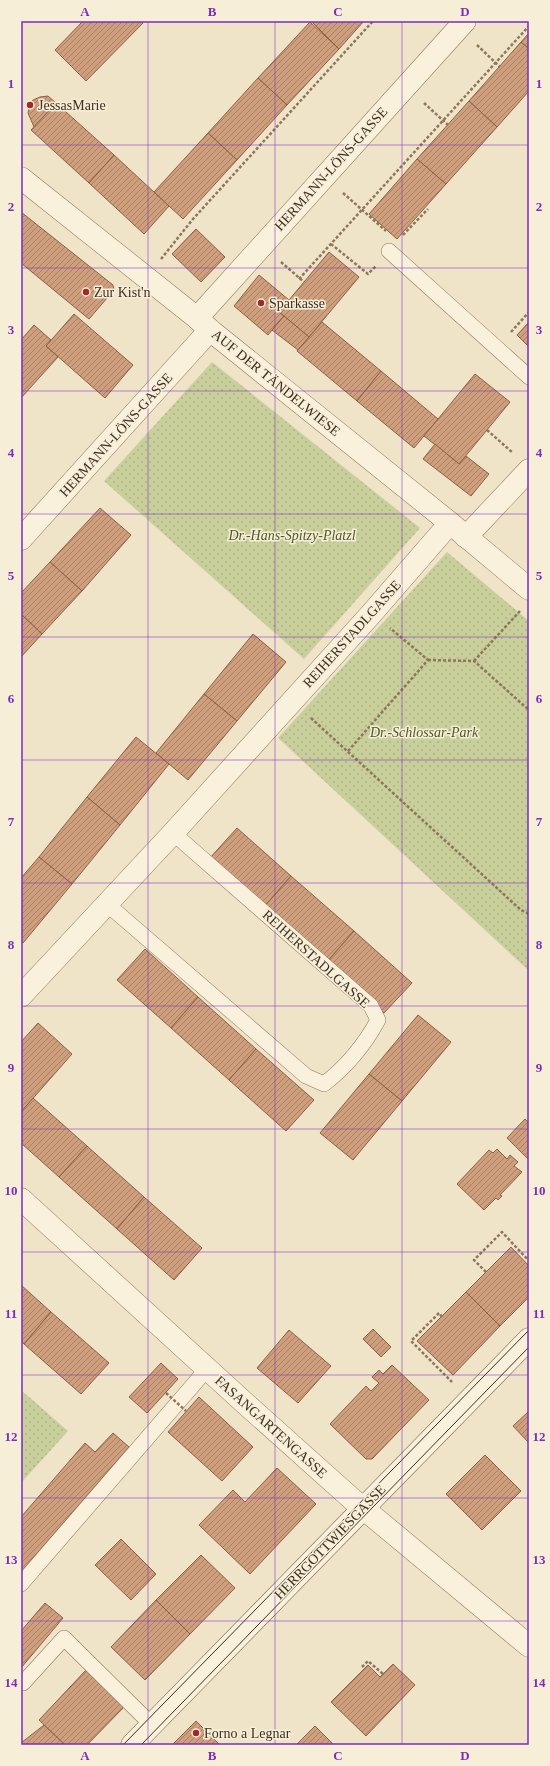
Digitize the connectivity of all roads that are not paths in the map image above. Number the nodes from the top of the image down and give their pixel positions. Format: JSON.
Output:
{"nodes":[{"id":1,"x":465,"y":21,"type":"edge"},
{"id":2,"x":21,"y":178,"type":"edge"},
{"id":3,"x":393,"y":247,"type":"road end"},
{"id":4,"x":204,"y":324,"type":"junction"},
{"id":5,"x":529,"y":378,"type":"edge"},
{"id":6,"x":522,"y":462,"type":"edge"},
{"id":7,"x":450,"y":523,"type":"junction"},
{"id":8,"x":466,"y":536,"type":"junction"},
{"id":9,"x":21,"y":539,"type":"edge"},
{"id":10,"x":527,"y":597,"type":"edge"},
{"id":11,"x":173,"y":833,"type":"junction"},
{"id":12,"x":107,"y":904,"type":"junction"},
{"id":13,"x":21,"y":996,"type":"edge"},
{"id":14,"x":21,"y":1199,"type":"edge"},
{"id":15,"x":529,"y":1339,"type":"edge"},
{"id":16,"x":207,"y":1369,"type":"junction"},
{"id":17,"x":363,"y":1508,"type":"junction"},
{"id":18,"x":21,"y":1584,"type":"edge"},
{"id":19,"x":529,"y":1646,"type":"edge"},
{"id":20,"x":23,"y":1683,"type":"dead end"},
{"id":21,"x":152,"y":1725,"type":"junction"},
{"id":22,"x":132,"y":1745,"type":"edge"}],
"edges":[{"from":1,"to":4,"type":"street","name":"HERMANN-LÖNS-GASSE"},
{"from":2,"to":4,"type":"street","name":"AUF DER TÄNDELWIESE"},
{"from":3,"to":5,"type":"lane"},
{"from":4,"to":7,"type":"street","name":"AUF DER TÄNDELWIESE"},
{"from":4,"to":9,"type":"street","name":"HERMANN-LÖNS-GASSE"},
{"from":6,"to":8,"type":"street"},
{"from":7,"to":8,"type":"street","name":"AUF DER TÄNDELWIESE"},
{"from":7,"to":11,"type":"street","name":"REIHERSTADLGASSE"},
{"from":8,"to":10,"type":"street","name":"AUF DER TÄNDELWIESE"},
{"from":11,"to":12,"type":"street","name":"REIHERSTADLGASSE"},
{"from":11,"to":12,"type":"lane","name":"REIHERSTADLGASSE"},
{"from":12,"to":13,"type":"street","name":"REIHERSTADLGASSE"},
{"from":14,"to":16,"type":"street","name":"FASANGARTENGASSE"},
{"from":15,"to":17,"type":"street","name":"HERRGOTTWIESGASSE"},
{"from":16,"to":17,"type":"street","name":"FASANGARTENGASSE"},
{"from":16,"to":18,"type":"lane"},
{"from":17,"to":19,"type":"street","name":"FASANGARTENGASSE"},
{"from":17,"to":21,"type":"street","name":"HERRGOTTWIESGASSE"},
{"from":20,"to":21,"type":"lane"},
{"from":21,"to":22,"type":"street","name":"HERRGOTTWIESGASSE"}]}
